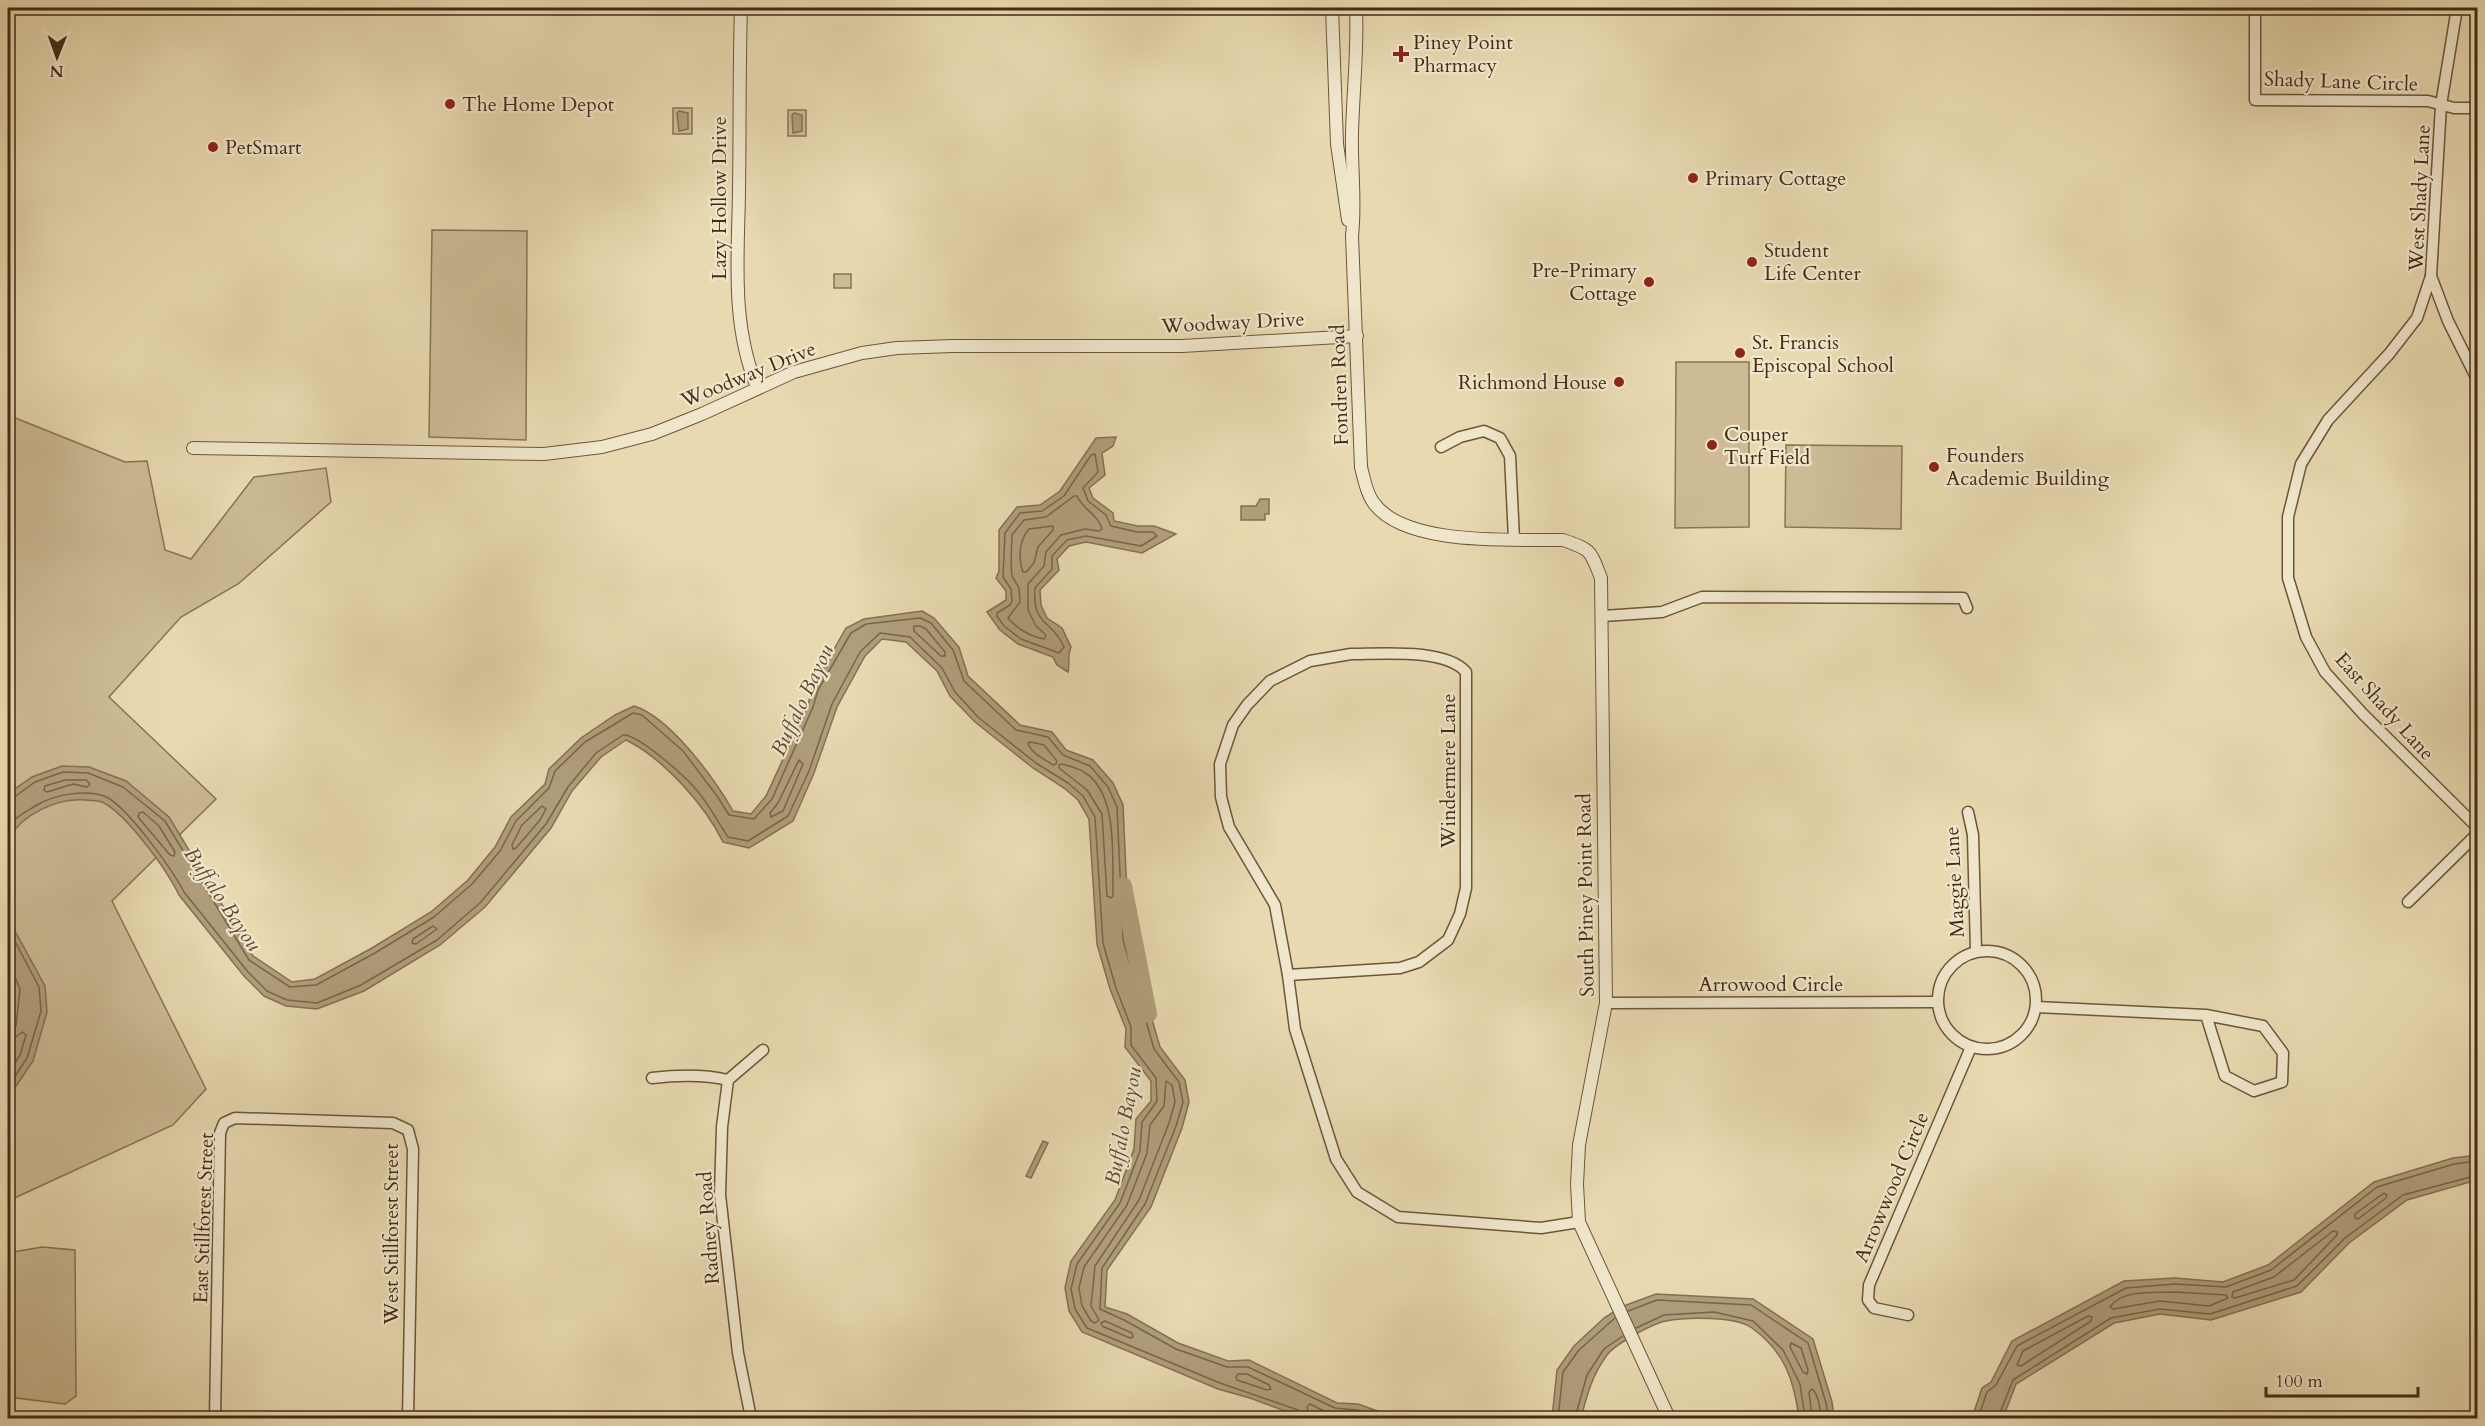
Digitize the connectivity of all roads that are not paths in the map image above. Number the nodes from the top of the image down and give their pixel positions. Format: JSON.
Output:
{"nodes":[{"id":1,"x":741,"y":8,"type":"edge"},
{"id":2,"x":1332,"y":8,"type":"edge"},
{"id":3,"x":1356,"y":8,"type":"edge"},
{"id":4,"x":2255,"y":8,"type":"edge"},
{"id":5,"x":2457,"y":8,"type":"edge"},
{"id":6,"x":2442,"y":105,"type":"junction"},
{"id":7,"x":2478,"y":108,"type":"edge"},
{"id":8,"x":1352,"y":236,"type":"junction"},
{"id":9,"x":2431,"y":276,"type":"junction"},
{"id":10,"x":1357,"y":336,"type":"junction"},
{"id":11,"x":2478,"y":381,"type":"edge"},
{"id":12,"x":757,"y":387,"type":"junction"},
{"id":13,"x":1441,"y":447,"type":"dead end"},
{"id":14,"x":193,"y":448,"type":"dead end"},
{"id":15,"x":1396,"y":520,"type":"joint"},
{"id":16,"x":1514,"y":539,"type":"junction"},
{"id":17,"x":1967,"y":608,"type":"dead end"},
{"id":18,"x":1603,"y":616,"type":"junction"},
{"id":19,"x":1968,"y":812,"type":"dead end"},
{"id":20,"x":2478,"y":828,"type":"edge"},
{"id":21,"x":2478,"y":833,"type":"edge"},
{"id":22,"x":2408,"y":902,"type":"dead end"},
{"id":23,"x":1976,"y":951,"type":"junction"},
{"id":24,"x":1288,"y":975,"type":"junction"},
{"id":25,"x":1937,"y":1002,"type":"junction"},
{"id":26,"x":1606,"y":1003,"type":"junction"},
{"id":27,"x":2036,"y":1007,"type":"junction"},
{"id":28,"x":2206,"y":1016,"type":"junction"},
{"id":29,"x":1971,"y":1047,"type":"junction"},
{"id":30,"x":763,"y":1050,"type":"dead end"},
{"id":31,"x":652,"y":1078,"type":"dead end"},
{"id":32,"x":728,"y":1080,"type":"junction"},
{"id":33,"x":328,"y":1121,"type":"joint"},
{"id":34,"x":1579,"y":1222,"type":"junction"},
{"id":35,"x":1908,"y":1315,"type":"dead end"},
{"id":36,"x":215,"y":1419,"type":"edge"},
{"id":37,"x":408,"y":1419,"type":"edge"},
{"id":38,"x":751,"y":1419,"type":"edge"},
{"id":39,"x":1669,"y":1419,"type":"edge"}],
"edges":[{"from":1,"to":12,"type":"street","name":"Lazy Hollow Drive"},
{"from":2,"to":8,"type":"street","name":"Fondren Road"},
{"from":3,"to":8,"type":"street","name":"Fondren Road"},
{"from":4,"to":6,"type":"street","name":"Shady Lane Circle"},
{"from":5,"to":6,"type":"street","name":"West Shady Lane"},
{"from":6,"to":7,"type":"street"},
{"from":6,"to":9,"type":"street","name":"West Shady Lane"},
{"from":8,"to":10,"type":"street","name":"Fondren Road"},
{"from":9,"to":11,"type":"street","name":"West Shady Lane"},
{"from":9,"to":20,"type":"street","name":"East Shady Lane"},
{"from":10,"to":12,"type":"street","name":"Woodway Drive"},
{"from":10,"to":15,"type":"street","name":"Fondren Road"},
{"from":12,"to":14,"type":"street","name":"Woodway Drive"},
{"from":13,"to":16,"type":"street"},
{"from":15,"to":16,"type":"street","name":"South Piney Point Road"},
{"from":16,"to":18,"type":"street","name":"South Piney Point Road"},
{"from":17,"to":18,"type":"street"},
{"from":18,"to":26,"type":"street","name":"South Piney Point Road"},
{"from":19,"to":23,"type":"street","name":"Maggie Lane"},
{"from":21,"to":22,"type":"street"},
{"from":23,"to":25,"type":"street"},
{"from":23,"to":27,"type":"street"},
{"from":24,"to":24,"type":"street","name":"Windermere Lane"},
{"from":24,"to":34,"type":"street","name":"Windermere Lane"},
{"from":25,"to":26,"type":"street","name":"Arrowood Circle"},
{"from":25,"to":29,"type":"street"},
{"from":26,"to":34,"type":"street","name":"South Piney Point Road"},
{"from":27,"to":28,"type":"street"},
{"from":27,"to":29,"type":"street"},
{"from":28,"to":28,"type":"street"},
{"from":29,"to":35,"type":"street","name":"Arrowwood Circle"},
{"from":30,"to":32,"type":"street"},
{"from":31,"to":32,"type":"street"},
{"from":32,"to":38,"type":"street","name":"Radney Road"},
{"from":33,"to":36,"type":"street","name":"East Stillforest Street"},
{"from":33,"to":37,"type":"street","name":"West Stillforest Street"},
{"from":34,"to":39,"type":"street","name":"South Piney Point Road"}]}
